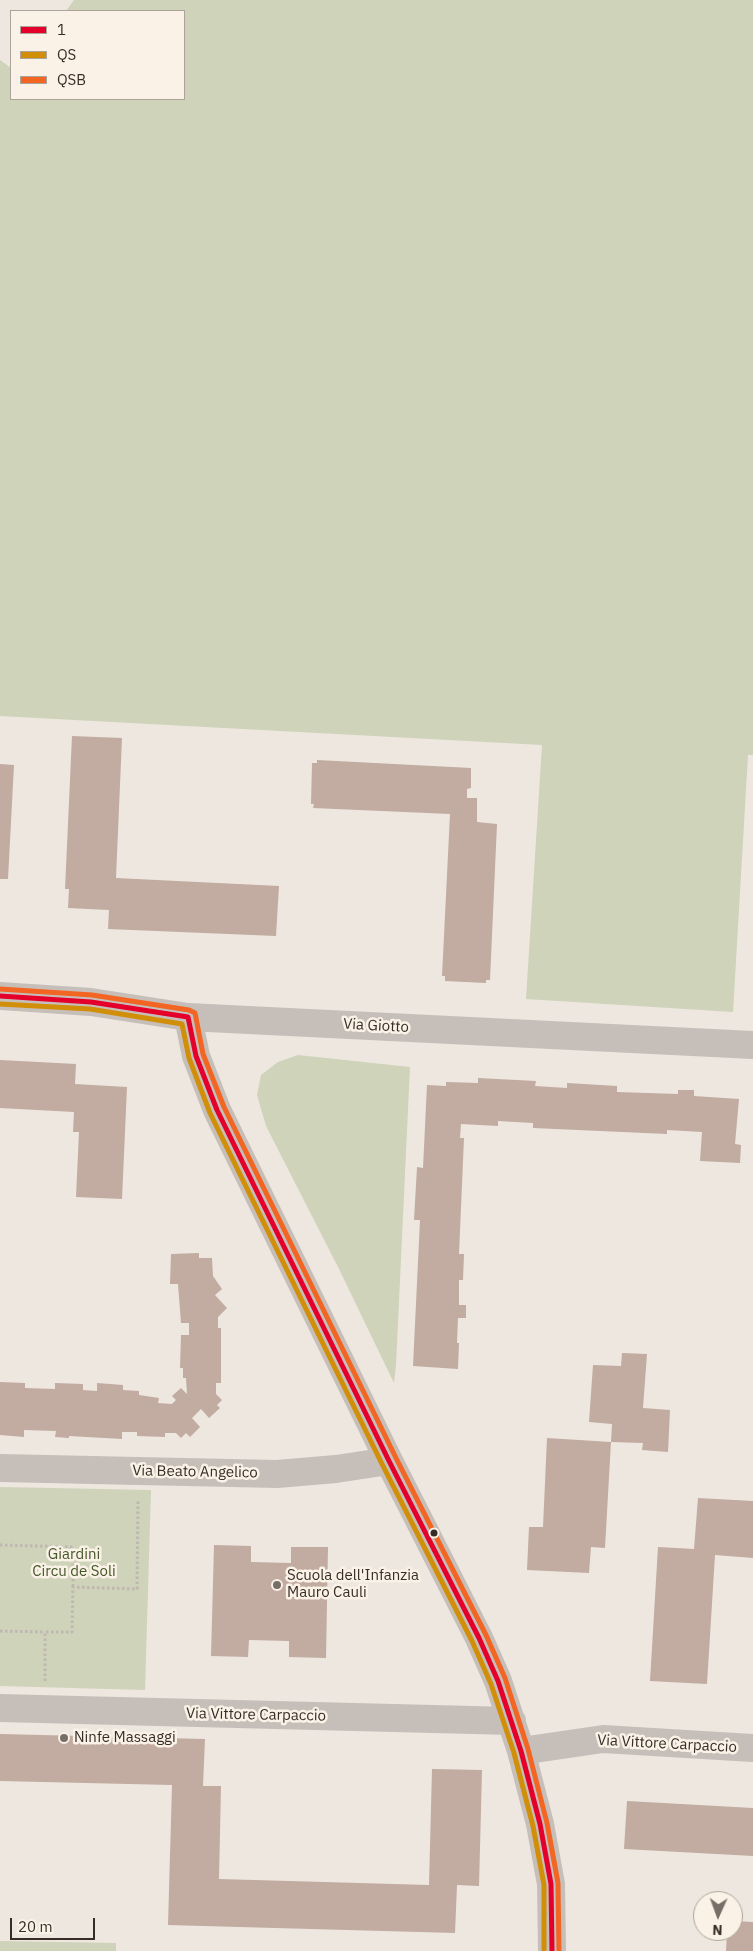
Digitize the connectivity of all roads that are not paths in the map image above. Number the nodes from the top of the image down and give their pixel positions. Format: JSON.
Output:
{"nodes":[{"id":1,"x":0,"y":996,"type":"edge"},
{"id":2,"x":188,"y":1017,"type":"junction"},
{"id":3,"x":753,"y":1045,"type":"edge"},
{"id":4,"x":389,"y":1461,"type":"junction"},
{"id":5,"x":0,"y":1468,"type":"edge"},
{"id":6,"x":0,"y":1708,"type":"edge"},
{"id":7,"x":512,"y":1721,"type":"junction"},
{"id":8,"x":753,"y":1748,"type":"edge"},
{"id":9,"x":521,"y":1751,"type":"junction"},
{"id":10,"x":552,"y":1951,"type":"edge"}],
"edges":[{"from":1,"to":2,"type":"street","name":"Via Giotto"},
{"from":2,"to":3,"type":"street","name":"Via Giotto"},
{"from":2,"to":4,"type":"street"},
{"from":4,"to":5,"type":"street","name":"Via Beato Angelico"},
{"from":4,"to":7,"type":"street"},
{"from":6,"to":7,"type":"street","name":"Via Vittore Carpaccio"},
{"from":7,"to":9,"type":"street"},
{"from":8,"to":9,"type":"street","name":"Via Vittore Carpaccio"},
{"from":9,"to":10,"type":"street"}]}
